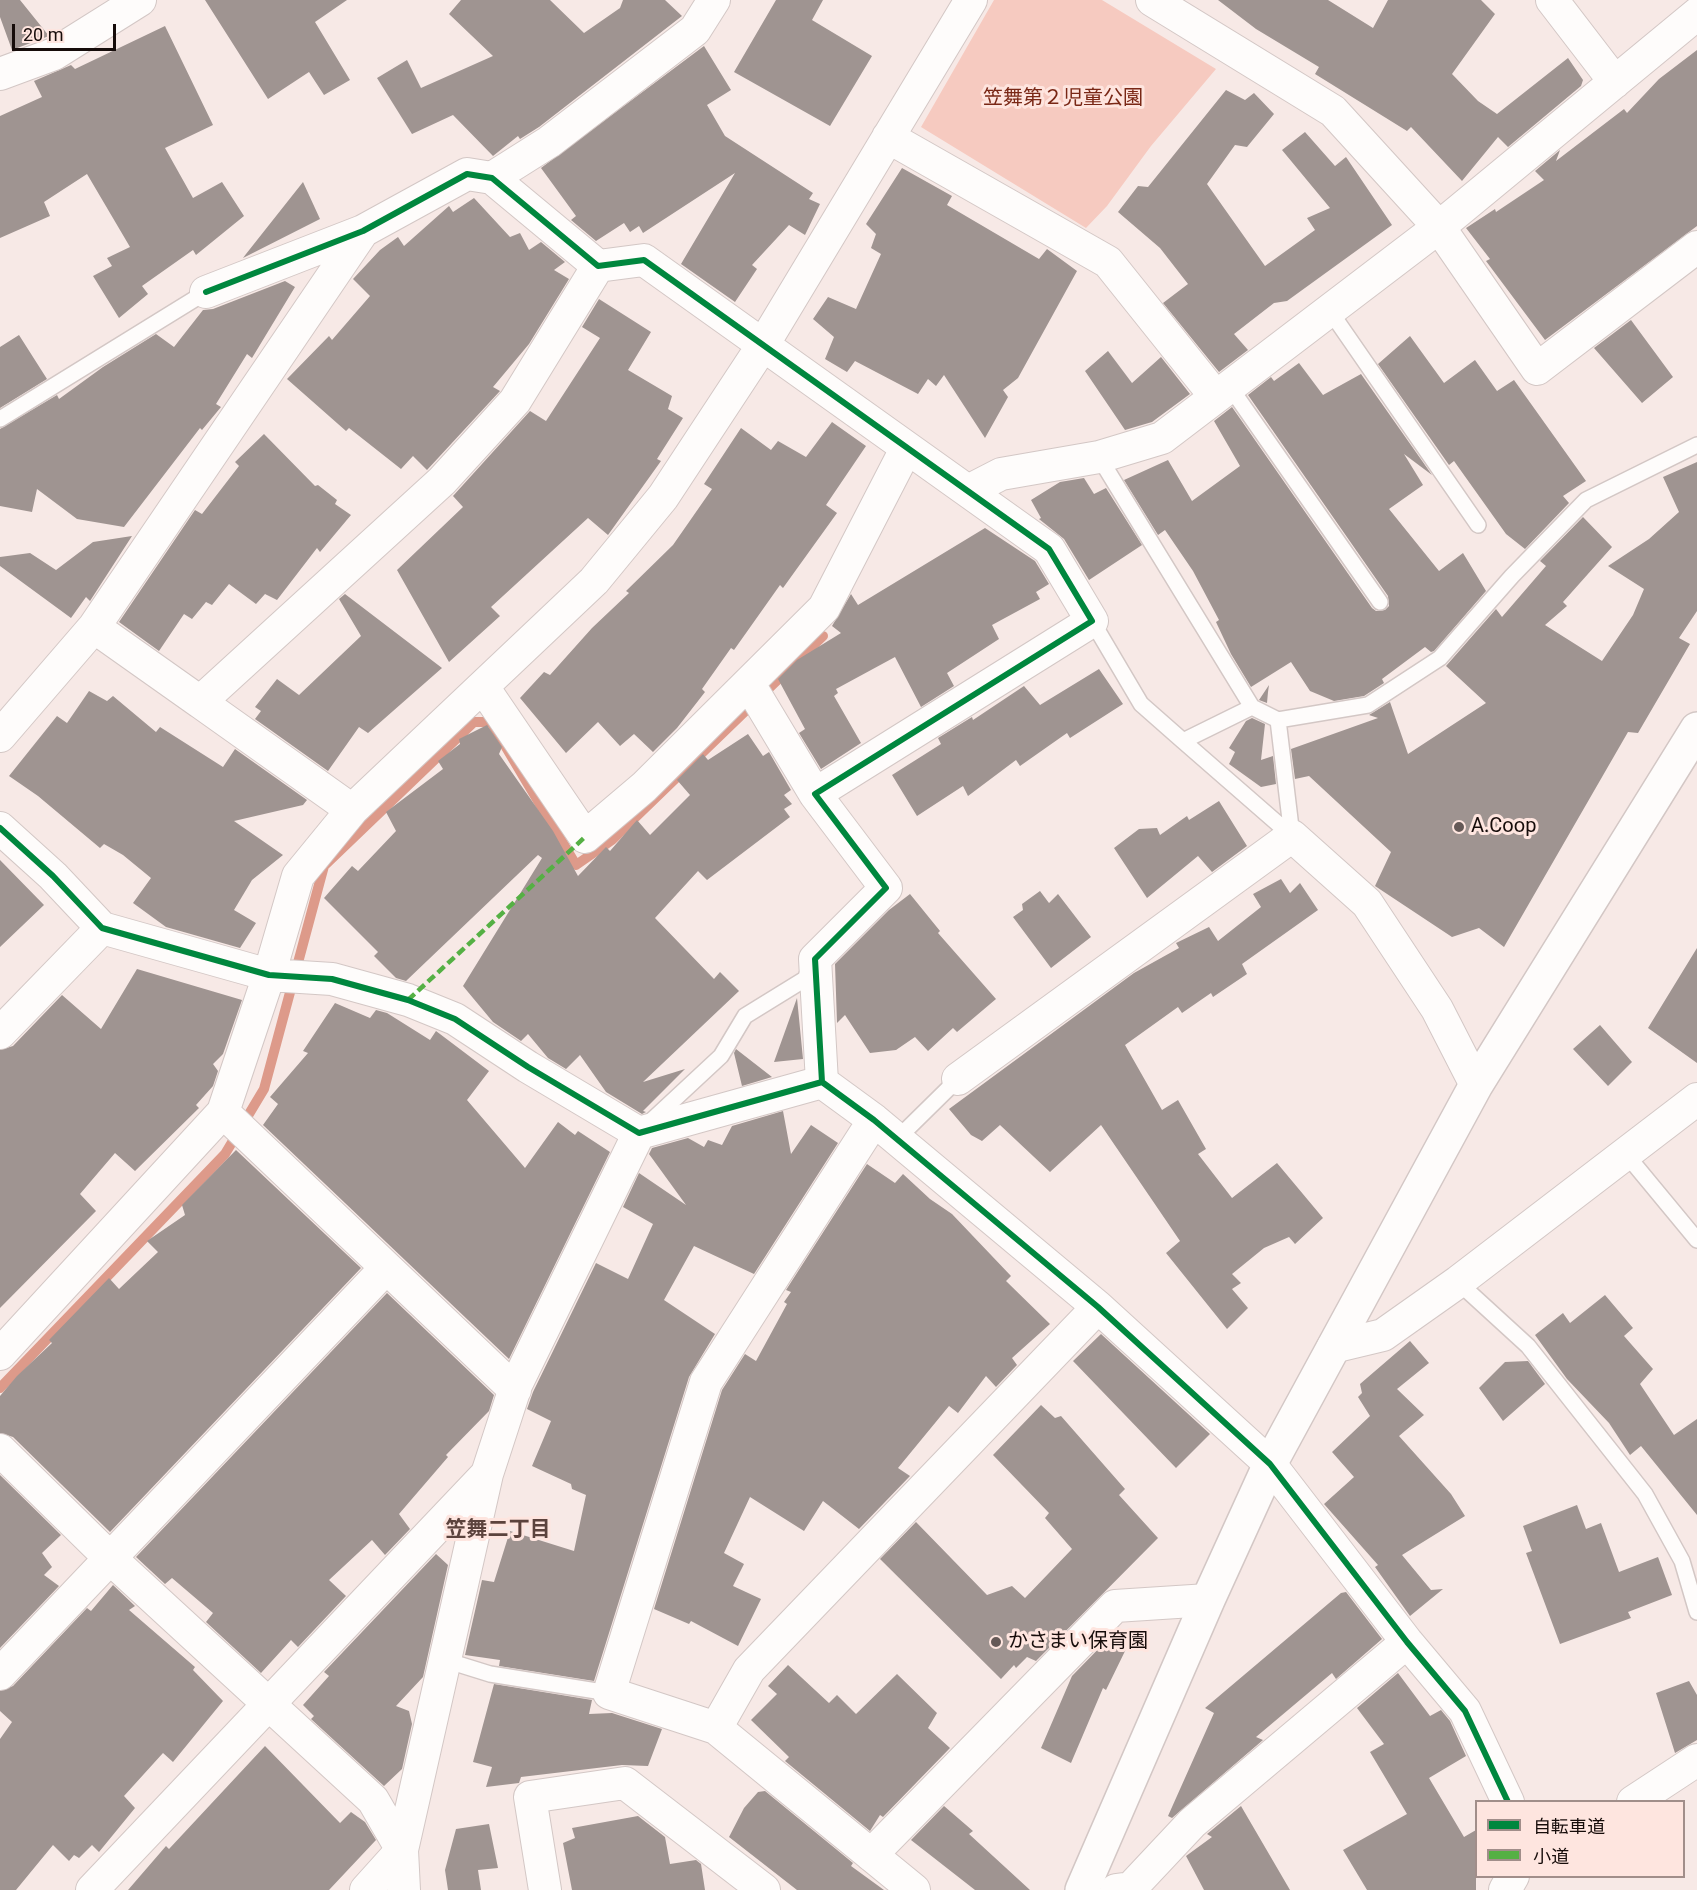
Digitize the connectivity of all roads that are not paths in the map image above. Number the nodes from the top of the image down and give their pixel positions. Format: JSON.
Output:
{"nodes":[{"id":1,"x":140,"y":0,"type":"edge"},
{"id":2,"x":714,"y":0,"type":"edge"},
{"id":3,"x":971,"y":0,"type":"edge"},
{"id":4,"x":1152,"y":0,"type":"edge"},
{"id":5,"x":1552,"y":0,"type":"edge"},
{"id":6,"x":1697,"y":15,"type":"edge"},
{"id":7,"x":0,"y":74,"type":"edge"},
{"id":8,"x":1615,"y":82,"type":"junction"},
{"id":9,"x":888,"y":137,"type":"junction"},
{"id":10,"x":492,"y":178,"type":"junction"},
{"id":11,"x":1439,"y":227,"type":"junction"},
{"id":12,"x":363,"y":231,"type":"junction"},
{"id":13,"x":1697,"y":247,"type":"edge"},
{"id":14,"x":598,"y":266,"type":"junction"},
{"id":15,"x":206,"y":292,"type":"joint"},
{"id":16,"x":1330,"y":311,"type":"junction"},
{"id":17,"x":764,"y":345,"type":"junction"},
{"id":18,"x":1223,"y":392,"type":"junction"},
{"id":19,"x":0,"y":420,"type":"edge"},
{"id":20,"x":1697,"y":445,"type":"edge"},
{"id":21,"x":906,"y":449,"type":"junction"},
{"id":22,"x":1099,"y":457,"type":"junction"},
{"id":23,"x":968,"y":491,"type":"junction"},
{"id":24,"x":1478,"y":525,"type":"dead end"},
{"id":25,"x":1380,"y":602,"type":"dead end"},
{"id":26,"x":1092,"y":621,"type":"junction"},
{"id":27,"x":94,"y":627,"type":"junction"},
{"id":28,"x":749,"y":684,"type":"junction"},
{"id":29,"x":483,"y":687,"type":"junction"},
{"id":30,"x":200,"y":702,"type":"junction"},
{"id":31,"x":1252,"y":707,"type":"junction"},
{"id":32,"x":1278,"y":720,"type":"junction"},
{"id":33,"x":1697,"y":729,"type":"edge"},
{"id":34,"x":0,"y":736,"type":"edge"},
{"id":35,"x":1183,"y":741,"type":"junction"},
{"id":36,"x":815,"y":794,"type":"junction"},
{"id":37,"x":352,"y":810,"type":"junction"},
{"id":38,"x":0,"y":828,"type":"edge"},
{"id":39,"x":1292,"y":836,"type":"junction"},
{"id":40,"x":102,"y":928,"type":"junction"},
{"id":41,"x":814,"y":959,"type":"junction"},
{"id":42,"x":269,"y":975,"type":"junction"},
{"id":43,"x":0,"y":1033,"type":"edge"},
{"id":44,"x":958,"y":1079,"type":"joint"},
{"id":45,"x":822,"y":1082,"type":"junction"},
{"id":46,"x":1476,"y":1085,"type":"junction"},
{"id":47,"x":1697,"y":1099,"type":"edge"},
{"id":48,"x":223,"y":1112,"type":"junction"},
{"id":49,"x":885,"y":1130,"type":"junction"},
{"id":50,"x":639,"y":1132,"type":"junction"},
{"id":51,"x":1625,"y":1153,"type":"junction"},
{"id":52,"x":1697,"y":1240,"type":"edge"},
{"id":53,"x":386,"y":1268,"type":"junction"},
{"id":54,"x":1458,"y":1282,"type":"junction"},
{"id":55,"x":1098,"y":1306,"type":"junction"},
{"id":56,"x":1333,"y":1347,"type":"junction"},
{"id":57,"x":0,"y":1354,"type":"edge"},
{"id":58,"x":514,"y":1390,"type":"junction"},
{"id":59,"x":0,"y":1450,"type":"edge"},
{"id":60,"x":1270,"y":1464,"type":"junction"},
{"id":61,"x":487,"y":1474,"type":"junction"},
{"id":62,"x":111,"y":1559,"type":"junction"},
{"id":63,"x":1208,"y":1600,"type":"junction"},
{"id":64,"x":1697,"y":1612,"type":"edge"},
{"id":65,"x":1407,"y":1642,"type":"junction"},
{"id":66,"x":445,"y":1660,"type":"junction"},
{"id":67,"x":0,"y":1674,"type":"edge"},
{"id":68,"x":609,"y":1694,"type":"junction"},
{"id":69,"x":268,"y":1703,"type":"junction"},
{"id":70,"x":716,"y":1728,"type":"junction"},
{"id":71,"x":1697,"y":1760,"type":"edge"},
{"id":72,"x":1507,"y":1800,"type":"edge"},
{"id":73,"x":1636,"y":1800,"type":"edge"},
{"id":74,"x":402,"y":1850,"type":"junction"},
{"id":75,"x":871,"y":1855,"type":"junction"},
{"id":76,"x":92,"y":1890,"type":"edge"},
{"id":77,"x":366,"y":1890,"type":"edge"},
{"id":78,"x":404,"y":1890,"type":"edge"},
{"id":79,"x":545,"y":1890,"type":"edge"},
{"id":80,"x":764,"y":1890,"type":"edge"},
{"id":81,"x":914,"y":1890,"type":"edge"},
{"id":82,"x":1082,"y":1890,"type":"edge"},
{"id":83,"x":1116,"y":1890,"type":"edge"}],
"edges":[{"from":1,"to":7,"type":"street"},
{"from":2,"to":10,"type":"street"},
{"from":3,"to":9,"type":"street"},
{"from":4,"to":11,"type":"street"},
{"from":5,"to":8,"type":"street"},
{"from":6,"to":8,"type":"street"},
{"from":8,"to":11,"type":"street"},
{"from":9,"to":17,"type":"street"},
{"from":9,"to":18,"type":"street"},
{"from":10,"to":12,"type":"street"},
{"from":10,"to":14,"type":"street"},
{"from":11,"to":13,"type":"street"},
{"from":11,"to":16,"type":"street"},
{"from":12,"to":15,"type":"street"},
{"from":12,"to":27,"type":"street"},
{"from":14,"to":17,"type":"street"},
{"from":14,"to":30,"type":"street"},
{"from":15,"to":19,"type":"lane"},
{"from":16,"to":18,"type":"street"},
{"from":16,"to":24,"type":"lane"},
{"from":17,"to":21,"type":"street"},
{"from":17,"to":29,"type":"street"},
{"from":18,"to":22,"type":"street"},
{"from":18,"to":25,"type":"lane"},
{"from":20,"to":32,"type":"lane"},
{"from":21,"to":23,"type":"street"},
{"from":21,"to":28,"type":"street"},
{"from":22,"to":23,"type":"street"},
{"from":22,"to":31,"type":"lane"},
{"from":23,"to":26,"type":"street"},
{"from":26,"to":35,"type":"lane"},
{"from":26,"to":36,"type":"street"},
{"from":27,"to":30,"type":"street"},
{"from":27,"to":34,"type":"street"},
{"from":28,"to":29,"type":"street"},
{"from":28,"to":36,"type":"street"},
{"from":29,"to":37,"type":"street"},
{"from":30,"to":37,"type":"street"},
{"from":31,"to":32,"type":"lane"},
{"from":31,"to":35,"type":"lane"},
{"from":32,"to":39,"type":"lane"},
{"from":33,"to":46,"type":"street"},
{"from":35,"to":39,"type":"lane"},
{"from":36,"to":41,"type":"street"},
{"from":37,"to":42,"type":"street"},
{"from":38,"to":40,"type":"street"},
{"from":39,"to":44,"type":"street"},
{"from":39,"to":46,"type":"street"},
{"from":40,"to":42,"type":"street"},
{"from":40,"to":43,"type":"street"},
{"from":41,"to":45,"type":"street"},
{"from":41,"to":50,"type":"lane"},
{"from":42,"to":48,"type":"street"},
{"from":42,"to":50,"type":"street"},
{"from":44,"to":49,"type":"lane"},
{"from":45,"to":49,"type":"street"},
{"from":45,"to":50,"type":"street"},
{"from":46,"to":56,"type":"street"},
{"from":47,"to":51,"type":"street"},
{"from":48,"to":53,"type":"street"},
{"from":48,"to":57,"type":"street"},
{"from":49,"to":55,"type":"street"},
{"from":49,"to":68,"type":"street"},
{"from":50,"to":58,"type":"street"},
{"from":51,"to":52,"type":"lane"},
{"from":51,"to":54,"type":"street"},
{"from":53,"to":58,"type":"street"},
{"from":53,"to":62,"type":"street"},
{"from":54,"to":56,"type":"street"},
{"from":54,"to":64,"type":"lane"},
{"from":55,"to":60,"type":"street"},
{"from":55,"to":70,"type":"street"},
{"from":56,"to":60,"type":"street"},
{"from":58,"to":61,"type":"street"},
{"from":59,"to":62,"type":"street"},
{"from":60,"to":63,"type":"street"},
{"from":60,"to":65,"type":"street"},
{"from":61,"to":66,"type":"street"},
{"from":61,"to":69,"type":"street"},
{"from":62,"to":67,"type":"street"},
{"from":62,"to":69,"type":"street"},
{"from":63,"to":75,"type":"street"},
{"from":63,"to":82,"type":"street"},
{"from":65,"to":72,"type":"street"},
{"from":65,"to":83,"type":"street"},
{"from":66,"to":68,"type":"lane"},
{"from":66,"to":74,"type":"street"},
{"from":68,"to":70,"type":"street"},
{"from":69,"to":74,"type":"street"},
{"from":69,"to":76,"type":"street"},
{"from":70,"to":75,"type":"street"},
{"from":71,"to":73,"type":"street"},
{"from":74,"to":77,"type":"street"},
{"from":74,"to":78,"type":"street"},
{"from":75,"to":81,"type":"street"},
{"from":79,"to":80,"type":"street"}]}
